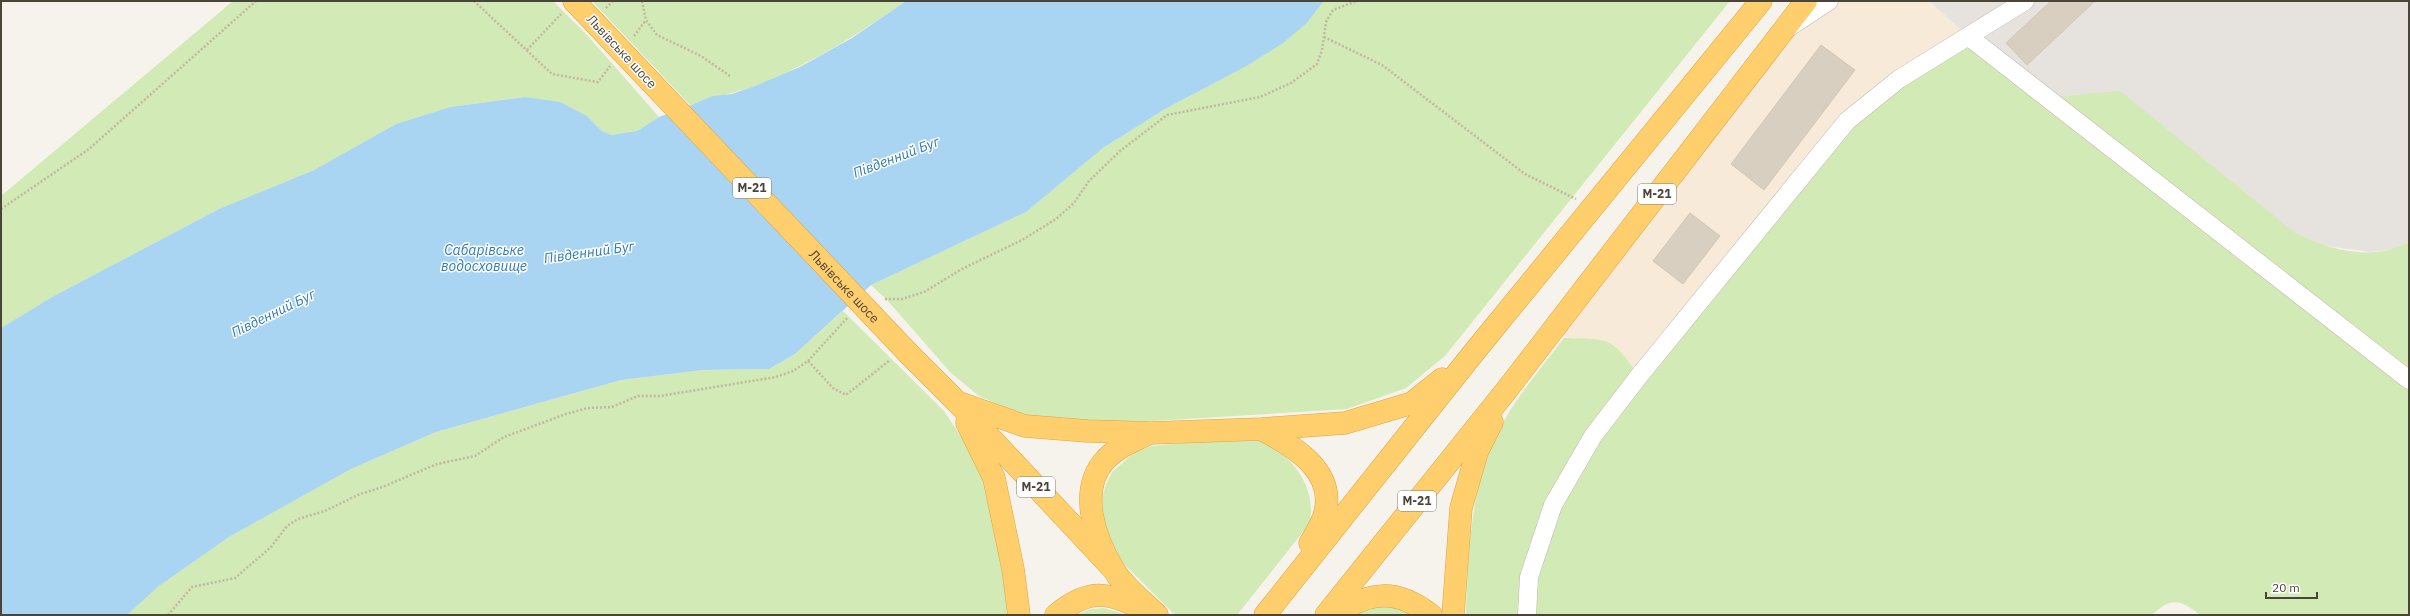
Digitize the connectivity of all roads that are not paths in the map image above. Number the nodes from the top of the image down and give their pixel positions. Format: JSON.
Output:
{"nodes":[{"id":1,"x":1761,"y":1,"type":"edge"},
{"id":2,"x":1806,"y":1,"type":"edge"},
{"id":3,"x":1829,"y":1,"type":"edge"},
{"id":4,"x":2025,"y":1,"type":"edge"},
{"id":5,"x":569,"y":6,"type":"edge"},
{"id":6,"x":1780,"y":33,"type":"junction"},
{"id":7,"x":1969,"y":37,"type":"junction"},
{"id":8,"x":1471,"y":356,"type":"junction"},
{"id":9,"x":2409,"y":380,"type":"edge"},
{"id":10,"x":1509,"y":387,"type":"junction"},
{"id":11,"x":957,"y":402,"type":"junction"},
{"id":12,"x":1261,"y":429,"type":"junction"},
{"id":13,"x":1151,"y":433,"type":"junction"},
{"id":14,"x":1115,"y":571,"type":"junction"},
{"id":15,"x":1288,"y":587,"type":"junction"},
{"id":16,"x":1019,"y":615,"type":"edge"},
{"id":17,"x":1056,"y":615,"type":"edge"},
{"id":18,"x":1156,"y":615,"type":"edge"},
{"id":19,"x":1265,"y":615,"type":"edge"},
{"id":20,"x":1326,"y":615,"type":"edge"},
{"id":21,"x":1334,"y":615,"type":"edge"},
{"id":22,"x":1431,"y":615,"type":"edge"},
{"id":23,"x":1453,"y":615,"type":"edge"},
{"id":24,"x":1527,"y":615,"type":"edge"}],
"edges":[{"from":1,"to":8,"type":"highway","number":"М-21"},
{"from":2,"to":6,"type":"highway","number":"М-21"},
{"from":3,"to":6,"type":"lane"},
{"from":4,"to":7,"type":"lane"},
{"from":5,"to":11,"type":"highway","name":"Львівське шосе","number":"М-21","bridge":true},
{"from":6,"to":10,"type":"highway","number":"М-21"},
{"from":7,"to":9,"type":"lane"},
{"from":7,"to":24,"type":"lane"},
{"from":8,"to":12,"type":"highway","number":"М-21"},
{"from":8,"to":15,"type":"highway"},
{"from":10,"to":20,"type":"highway","number":"М-21"},
{"from":10,"to":23,"type":"highway"},
{"from":11,"to":13,"type":"highway","number":"М-21"},
{"from":11,"to":14,"type":"highway","name":"Львівське шосе","number":"М-21"},
{"from":11,"to":16,"type":"highway"},
{"from":12,"to":13,"type":"highway","number":"М-21"},
{"from":12,"to":15,"type":"highway"},
{"from":13,"to":14,"type":"highway"},
{"from":14,"to":18,"type":"highway","number":"М-21"},
{"from":15,"to":19,"type":"highway"},
{"from":17,"to":18,"type":"highway"},
{"from":21,"to":22,"type":"highway"}]}
